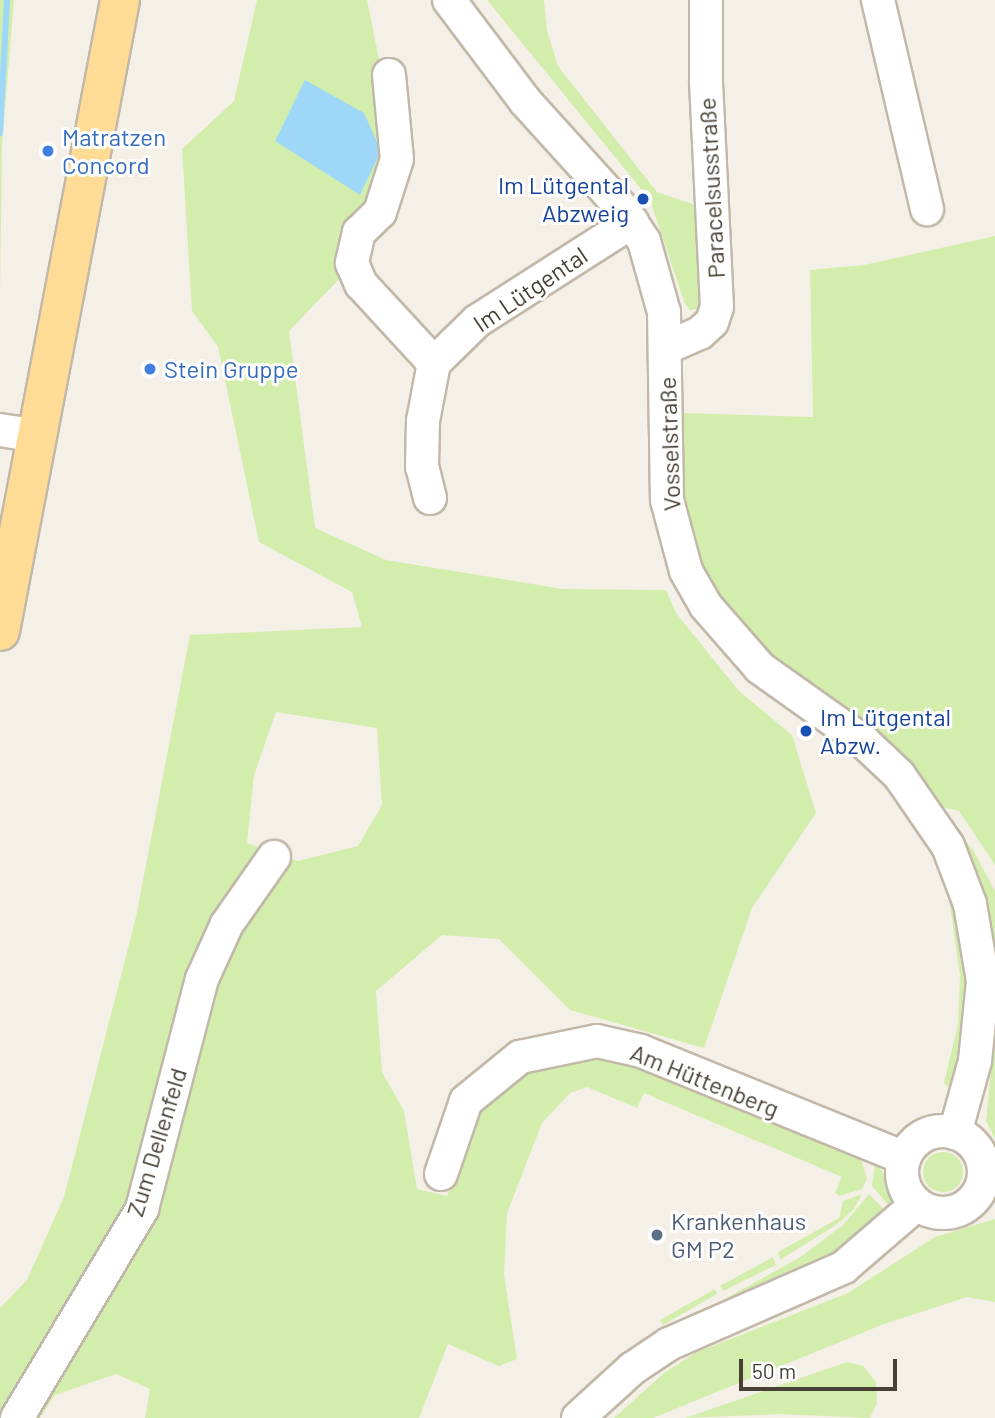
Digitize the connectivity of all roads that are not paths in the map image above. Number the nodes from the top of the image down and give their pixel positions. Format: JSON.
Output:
{"nodes":[{"id":1,"x":120,"y":0,"type":"edge"},
{"id":2,"x":449,"y":0,"type":"edge"},
{"id":3,"x":706,"y":0,"type":"edge"},
{"id":4,"x":878,"y":0,"type":"edge"},
{"id":5,"x":389,"y":75,"type":"dead end"},
{"id":6,"x":928,"y":209,"type":"dead end"},
{"id":7,"x":632,"y":222,"type":"junction"},
{"id":8,"x":666,"y":348,"type":"junction"},
{"id":9,"x":434,"y":363,"type":"junction"},
{"id":10,"x":0,"y":430,"type":"edge"},
{"id":11,"x":39,"y":436,"type":"junction"},
{"id":12,"x":430,"y":498,"type":"dead end"},
{"id":13,"x":0,"y":631,"type":"edge"},
{"id":14,"x":274,"y":857,"type":"dead end"},
{"id":15,"x":955,"y":1133,"type":"junction"},
{"id":16,"x":905,"y":1158,"type":"junction"},
{"id":17,"x":441,"y":1174,"type":"dead end"},
{"id":18,"x":989,"y":1182,"type":"edge"},
{"id":19,"x":917,"y":1204,"type":"junction"},
{"id":20,"x":17,"y":1418,"type":"edge"},
{"id":21,"x":578,"y":1418,"type":"edge"}],
"edges":[{"from":1,"to":11,"type":"main road"},
{"from":2,"to":7,"type":"street","name":"Vosselstraße"},
{"from":3,"to":8,"type":"street","name":"Paracelsusstraße"},
{"from":4,"to":6,"type":"street"},
{"from":5,"to":9,"type":"street"},
{"from":7,"to":8,"type":"street","name":"Vosselstraße"},
{"from":7,"to":9,"type":"street","name":"Im Lütgental"},
{"from":8,"to":15,"type":"street","name":"Vosselstraße"},
{"from":9,"to":12,"type":"street"},
{"from":10,"to":11,"type":"street"},
{"from":11,"to":13,"type":"main road"},
{"from":14,"to":20,"type":"street","name":"Zum Dellenfeld"},
{"from":15,"to":16,"type":"street"},
{"from":15,"to":18,"type":"street"},
{"from":16,"to":17,"type":"street","name":"Am Hüttenberg"},
{"from":16,"to":19,"type":"street"},
{"from":18,"to":19,"type":"street"},
{"from":19,"to":21,"type":"street"}]}
